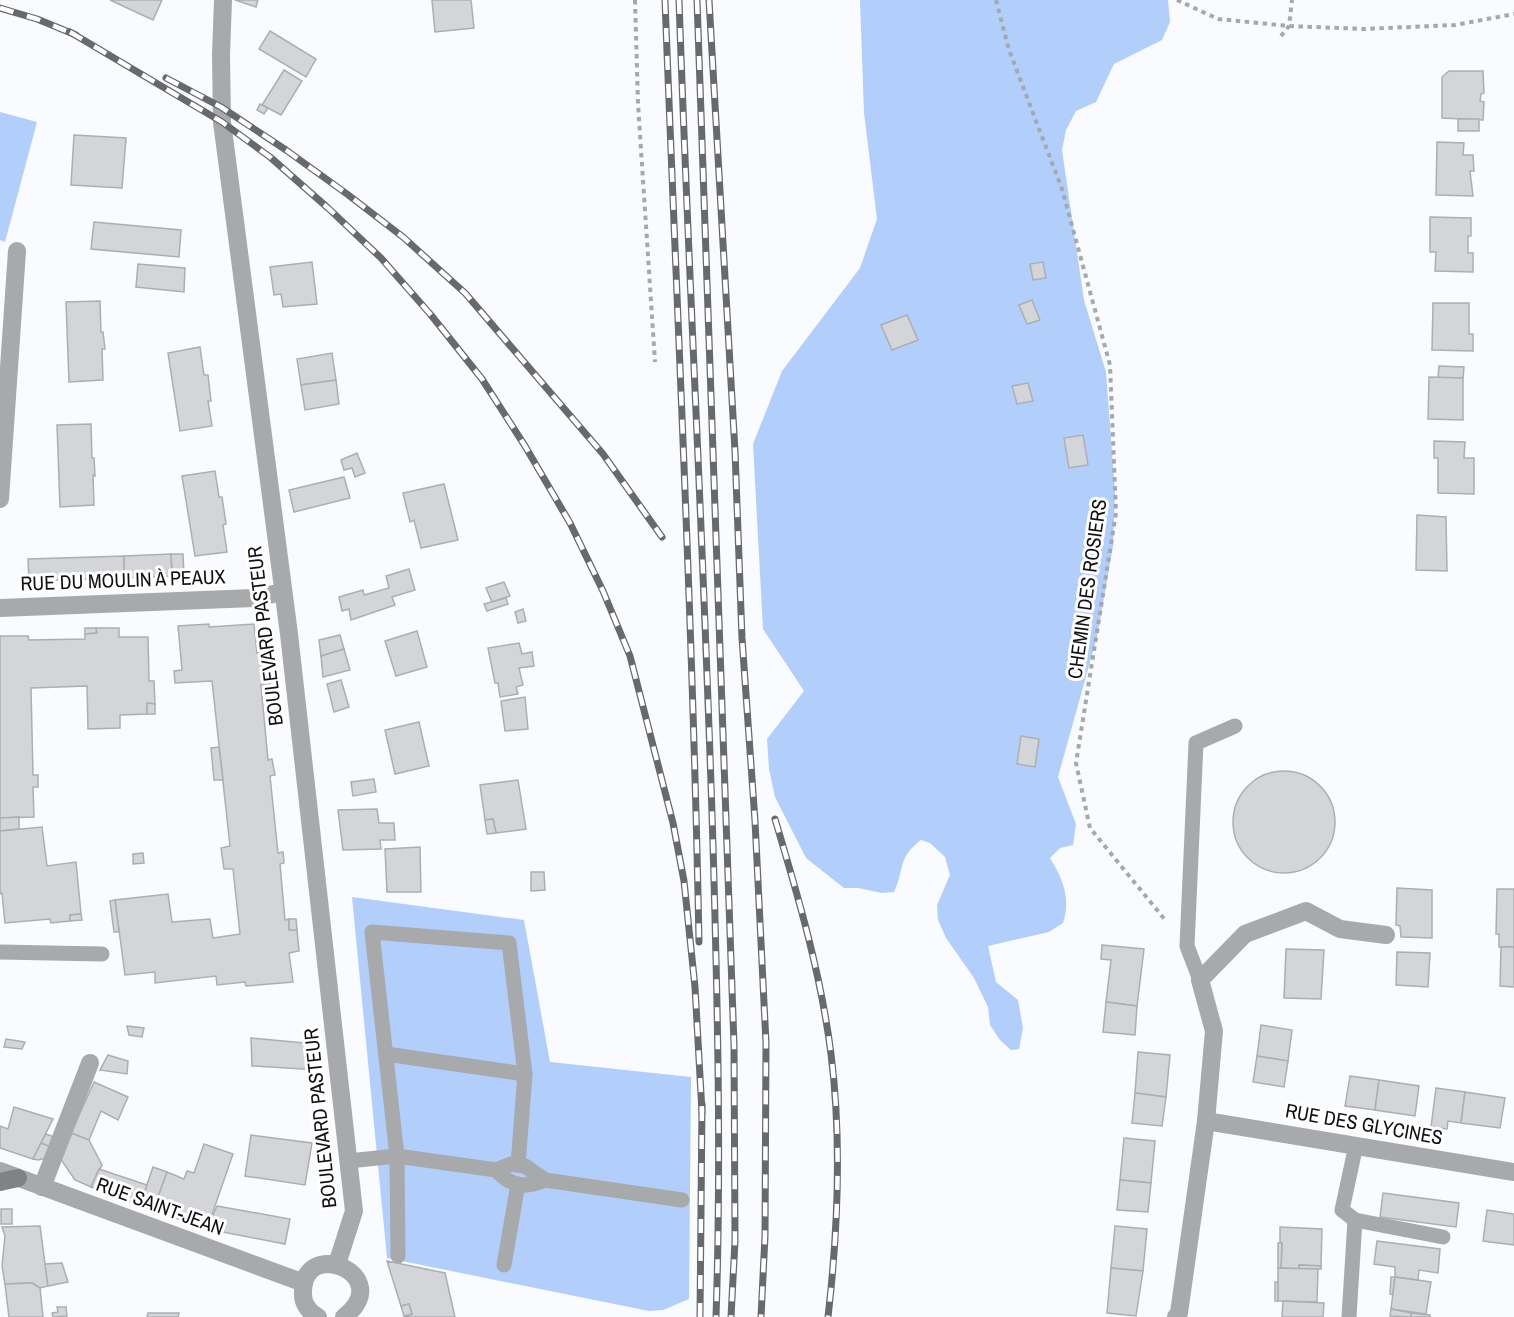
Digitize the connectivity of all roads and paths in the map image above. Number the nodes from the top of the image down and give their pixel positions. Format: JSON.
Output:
{"nodes":[{"id":1,"x":223,"y":0,"type":"edge"},
{"id":2,"x":635,"y":0,"type":"edge"},
{"id":3,"x":996,"y":0,"type":"edge"},
{"id":4,"x":1177,"y":0,"type":"edge"},
{"id":5,"x":1292,"y":0,"type":"edge"},
{"id":6,"x":1514,"y":14,"type":"edge"},
{"id":7,"x":1289,"y":26,"type":"junction"},
{"id":8,"x":1281,"y":36,"type":"dead end"},
{"id":9,"x":17,"y":250,"type":"dead end"},
{"id":10,"x":655,"y":362,"type":"dead end"},
{"id":11,"x":0,"y":499,"type":"edge"},
{"id":12,"x":283,"y":592,"type":"junction"},
{"id":13,"x":0,"y":608,"type":"edge"},
{"id":14,"x":1235,"y":726,"type":"dead end"},
{"id":15,"x":1386,"y":935,"type":"dead end"},
{"id":16,"x":1187,"y":946,"type":"junction"},
{"id":17,"x":0,"y":952,"type":"edge"},
{"id":18,"x":102,"y":954,"type":"dead end"},
{"id":19,"x":1200,"y":980,"type":"junction"},
{"id":20,"x":386,"y":1054,"type":"junction"},
{"id":21,"x":90,"y":1063,"type":"dead end"},
{"id":22,"x":525,"y":1074,"type":"junction"},
{"id":23,"x":1206,"y":1121,"type":"junction"},
{"id":24,"x":1356,"y":1145,"type":"junction"},
{"id":25,"x":397,"y":1156,"type":"junction"},
{"id":26,"x":348,"y":1161,"type":"junction"},
{"id":27,"x":518,"y":1165,"type":"junction"},
{"id":28,"x":496,"y":1170,"type":"junction"},
{"id":29,"x":0,"y":1171,"type":"edge"},
{"id":30,"x":1514,"y":1172,"type":"edge"},
{"id":31,"x":18,"y":1178,"type":"junction"},
{"id":32,"x":545,"y":1180,"type":"junction"},
{"id":33,"x":0,"y":1182,"type":"edge"},
{"id":34,"x":518,"y":1184,"type":"junction"},
{"id":35,"x":42,"y":1187,"type":"junction"},
{"id":36,"x":682,"y":1200,"type":"dead end"},
{"id":37,"x":1355,"y":1220,"type":"junction"},
{"id":38,"x":1443,"y":1237,"type":"dead end"},
{"id":39,"x":398,"y":1256,"type":"dead end"},
{"id":40,"x":337,"y":1264,"type":"junction"},
{"id":41,"x":504,"y":1265,"type":"dead end"},
{"id":42,"x":304,"y":1283,"type":"junction"},
{"id":43,"x":347,"y":1316,"type":"edge"},
{"id":44,"x":318,"y":1317,"type":"edge"},
{"id":45,"x":1176,"y":1317,"type":"edge"},
{"id":46,"x":1349,"y":1317,"type":"edge"}],
"edges":[{"from":1,"to":12,"type":"street","name":"BOULEVARD PASTEUR"},
{"from":2,"to":10,"type":"path"},
{"from":3,"to":16,"type":"path","name":"CHEMIN DES ROSIERS"},
{"from":4,"to":7,"type":"path"},
{"from":5,"to":7,"type":"path"},
{"from":6,"to":7,"type":"path"},
{"from":7,"to":8,"type":"path"},
{"from":9,"to":11,"type":"street"},
{"from":12,"to":13,"type":"street","name":"RUE DU MOULIN À PEAUX"},
{"from":12,"to":26,"type":"street","name":"BOULEVARD PASTEUR"},
{"from":14,"to":16,"type":"lane"},
{"from":15,"to":19,"type":"street"},
{"from":16,"to":19,"type":"lane"},
{"from":17,"to":18,"type":"lane"},
{"from":19,"to":23,"type":"street"},
{"from":20,"to":22,"type":"lane"},
{"from":20,"to":22,"type":"lane"},
{"from":20,"to":25,"type":"lane"},
{"from":21,"to":35,"type":"street"},
{"from":22,"to":27,"type":"lane"},
{"from":23,"to":24,"type":"street","name":"RUE DES GLYCINES"},
{"from":23,"to":45,"type":"street"},
{"from":24,"to":30,"type":"street","name":"RUE DES GLYCINES"},
{"from":24,"to":37,"type":"lane"},
{"from":25,"to":26,"type":"lane"},
{"from":25,"to":28,"type":"lane"},
{"from":25,"to":39,"type":"lane"},
{"from":26,"to":40,"type":"street","name":"BOULEVARD PASTEUR"},
{"from":27,"to":28,"type":"lane"},
{"from":27,"to":32,"type":"lane"},
{"from":28,"to":34,"type":"lane"},
{"from":29,"to":31,"type":"street","name":"RUE SAINT-JEAN"},
{"from":31,"to":33,"type":"main road"},
{"from":31,"to":35,"type":"street","name":"RUE SAINT-JEAN"},
{"from":32,"to":34,"type":"lane"},
{"from":32,"to":36,"type":"lane"},
{"from":34,"to":41,"type":"lane"},
{"from":35,"to":42,"type":"street","name":"RUE SAINT-JEAN"},
{"from":37,"to":38,"type":"lane"},
{"from":37,"to":46,"type":"lane"},
{"from":40,"to":42,"type":"street"},
{"from":40,"to":43,"type":"street"},
{"from":42,"to":44,"type":"street"}]}
